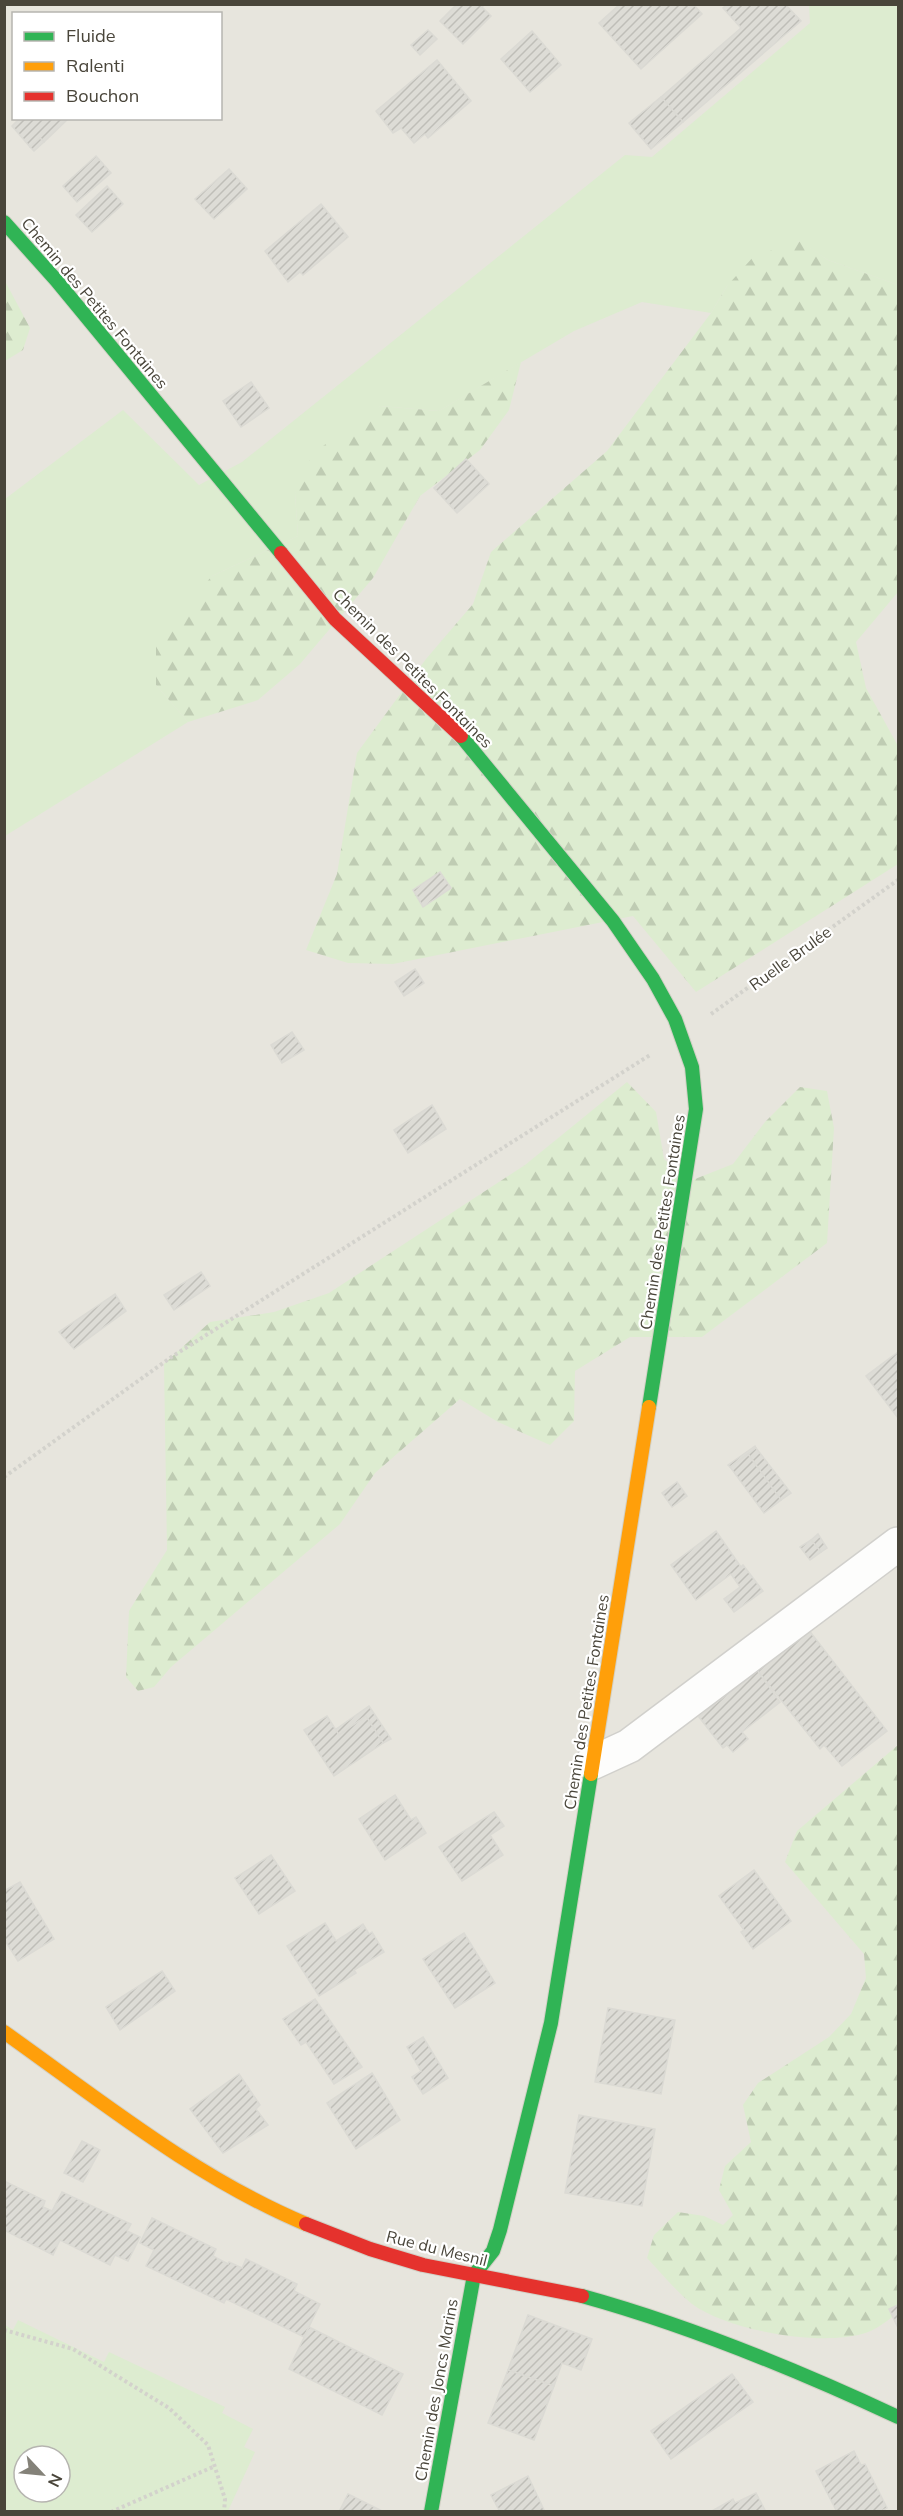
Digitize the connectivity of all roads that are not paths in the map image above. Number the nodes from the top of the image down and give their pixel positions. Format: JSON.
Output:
{"nodes":[{"id":1,"x":4,"y":222,"type":"edge"},
{"id":2,"x":898,"y":1544,"type":"edge"},
{"id":3,"x":592,"y":1763,"type":"junction"},
{"id":4,"x":4,"y":2032,"type":"edge"},
{"id":5,"x":474,"y":2275,"type":"junction"},
{"id":6,"x":898,"y":2417,"type":"edge"},
{"id":7,"x":431,"y":2511,"type":"edge"}],
"edges":[{"from":1,"to":3,"type":"street","name":"Chemin des Petites Fontaines"},
{"from":2,"to":3,"type":"street"},
{"from":3,"to":5,"type":"street","name":"Chemin des Petites Fontaines"},
{"from":4,"to":5,"type":"street","name":"Rue du Mesnil"},
{"from":5,"to":6,"type":"street","name":"Rue du Mesnil"},
{"from":5,"to":7,"type":"street","name":"Chemin des Joncs Marins"}]}
